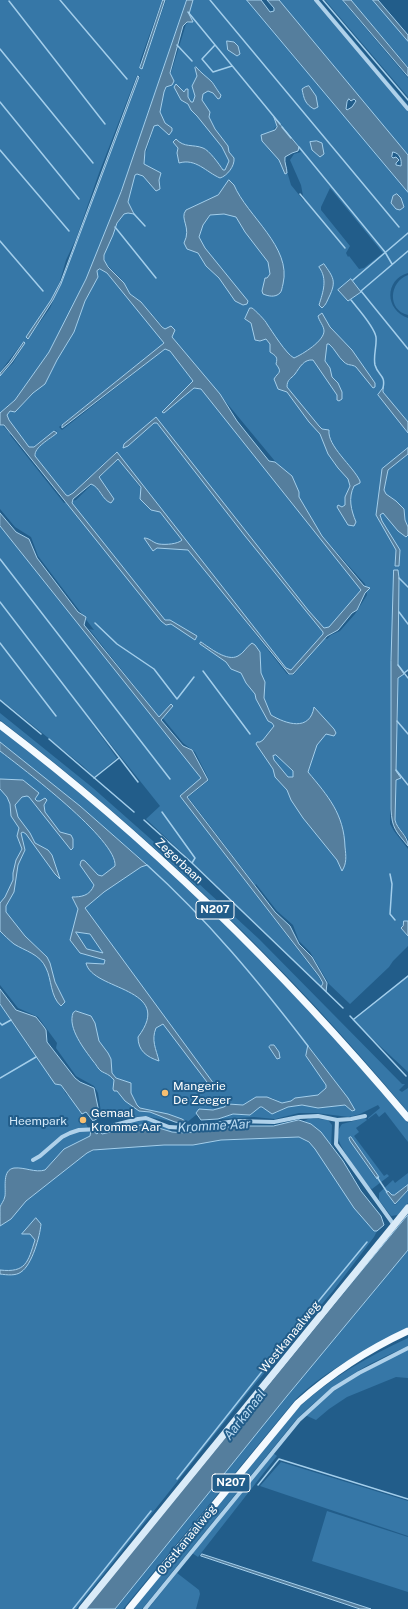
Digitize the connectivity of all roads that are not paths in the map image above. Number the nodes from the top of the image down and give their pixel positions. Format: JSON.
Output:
{"nodes":[{"id":1,"x":316,"y":0,"type":"edge"},
{"id":2,"x":408,"y":109,"type":"edge"},
{"id":3,"x":0,"y":725,"type":"edge"},
{"id":4,"x":365,"y":1116,"type":"dead end"},
{"id":5,"x":408,"y":1118,"type":"edge"},
{"id":6,"x":337,"y":1120,"type":"junction"},
{"id":7,"x":33,"y":1160,"type":"dead end"},
{"id":8,"x":408,"y":1208,"type":"edge"},
{"id":9,"x":394,"y":1225,"type":"junction"},
{"id":10,"x":408,"y":1331,"type":"edge"},
{"id":11,"x":408,"y":1336,"type":"edge"},
{"id":12,"x":408,"y":1348,"type":"edge"},
{"id":13,"x":343,"y":1368,"type":"junction"},
{"id":14,"x":82,"y":1609,"type":"edge"},
{"id":15,"x":129,"y":1609,"type":"edge"},
{"id":16,"x":145,"y":1609,"type":"edge"}],
"edges":[{"from":1,"to":2,"type":"street"},
{"from":3,"to":5,"type":"main road","name":"Zegerbaan","number":"N207"},
{"from":4,"to":6,"type":"street"},
{"from":6,"to":7,"type":"street"},
{"from":6,"to":9,"type":"street"},
{"from":8,"to":9,"type":"street","name":"Westkanaalweg"},
{"from":9,"to":14,"type":"street","name":"Westkanaalweg"},
{"from":10,"to":13,"type":"main road","name":"Oostkanaalweg","number":"N207"},
{"from":11,"to":13,"type":"main road","name":"Oostkanaalweg","number":"N207"},
{"from":12,"to":16,"type":"street","name":"Oostkanaalweg"},
{"from":13,"to":15,"type":"main road","name":"Oostkanaalweg","number":"N207"}]}
